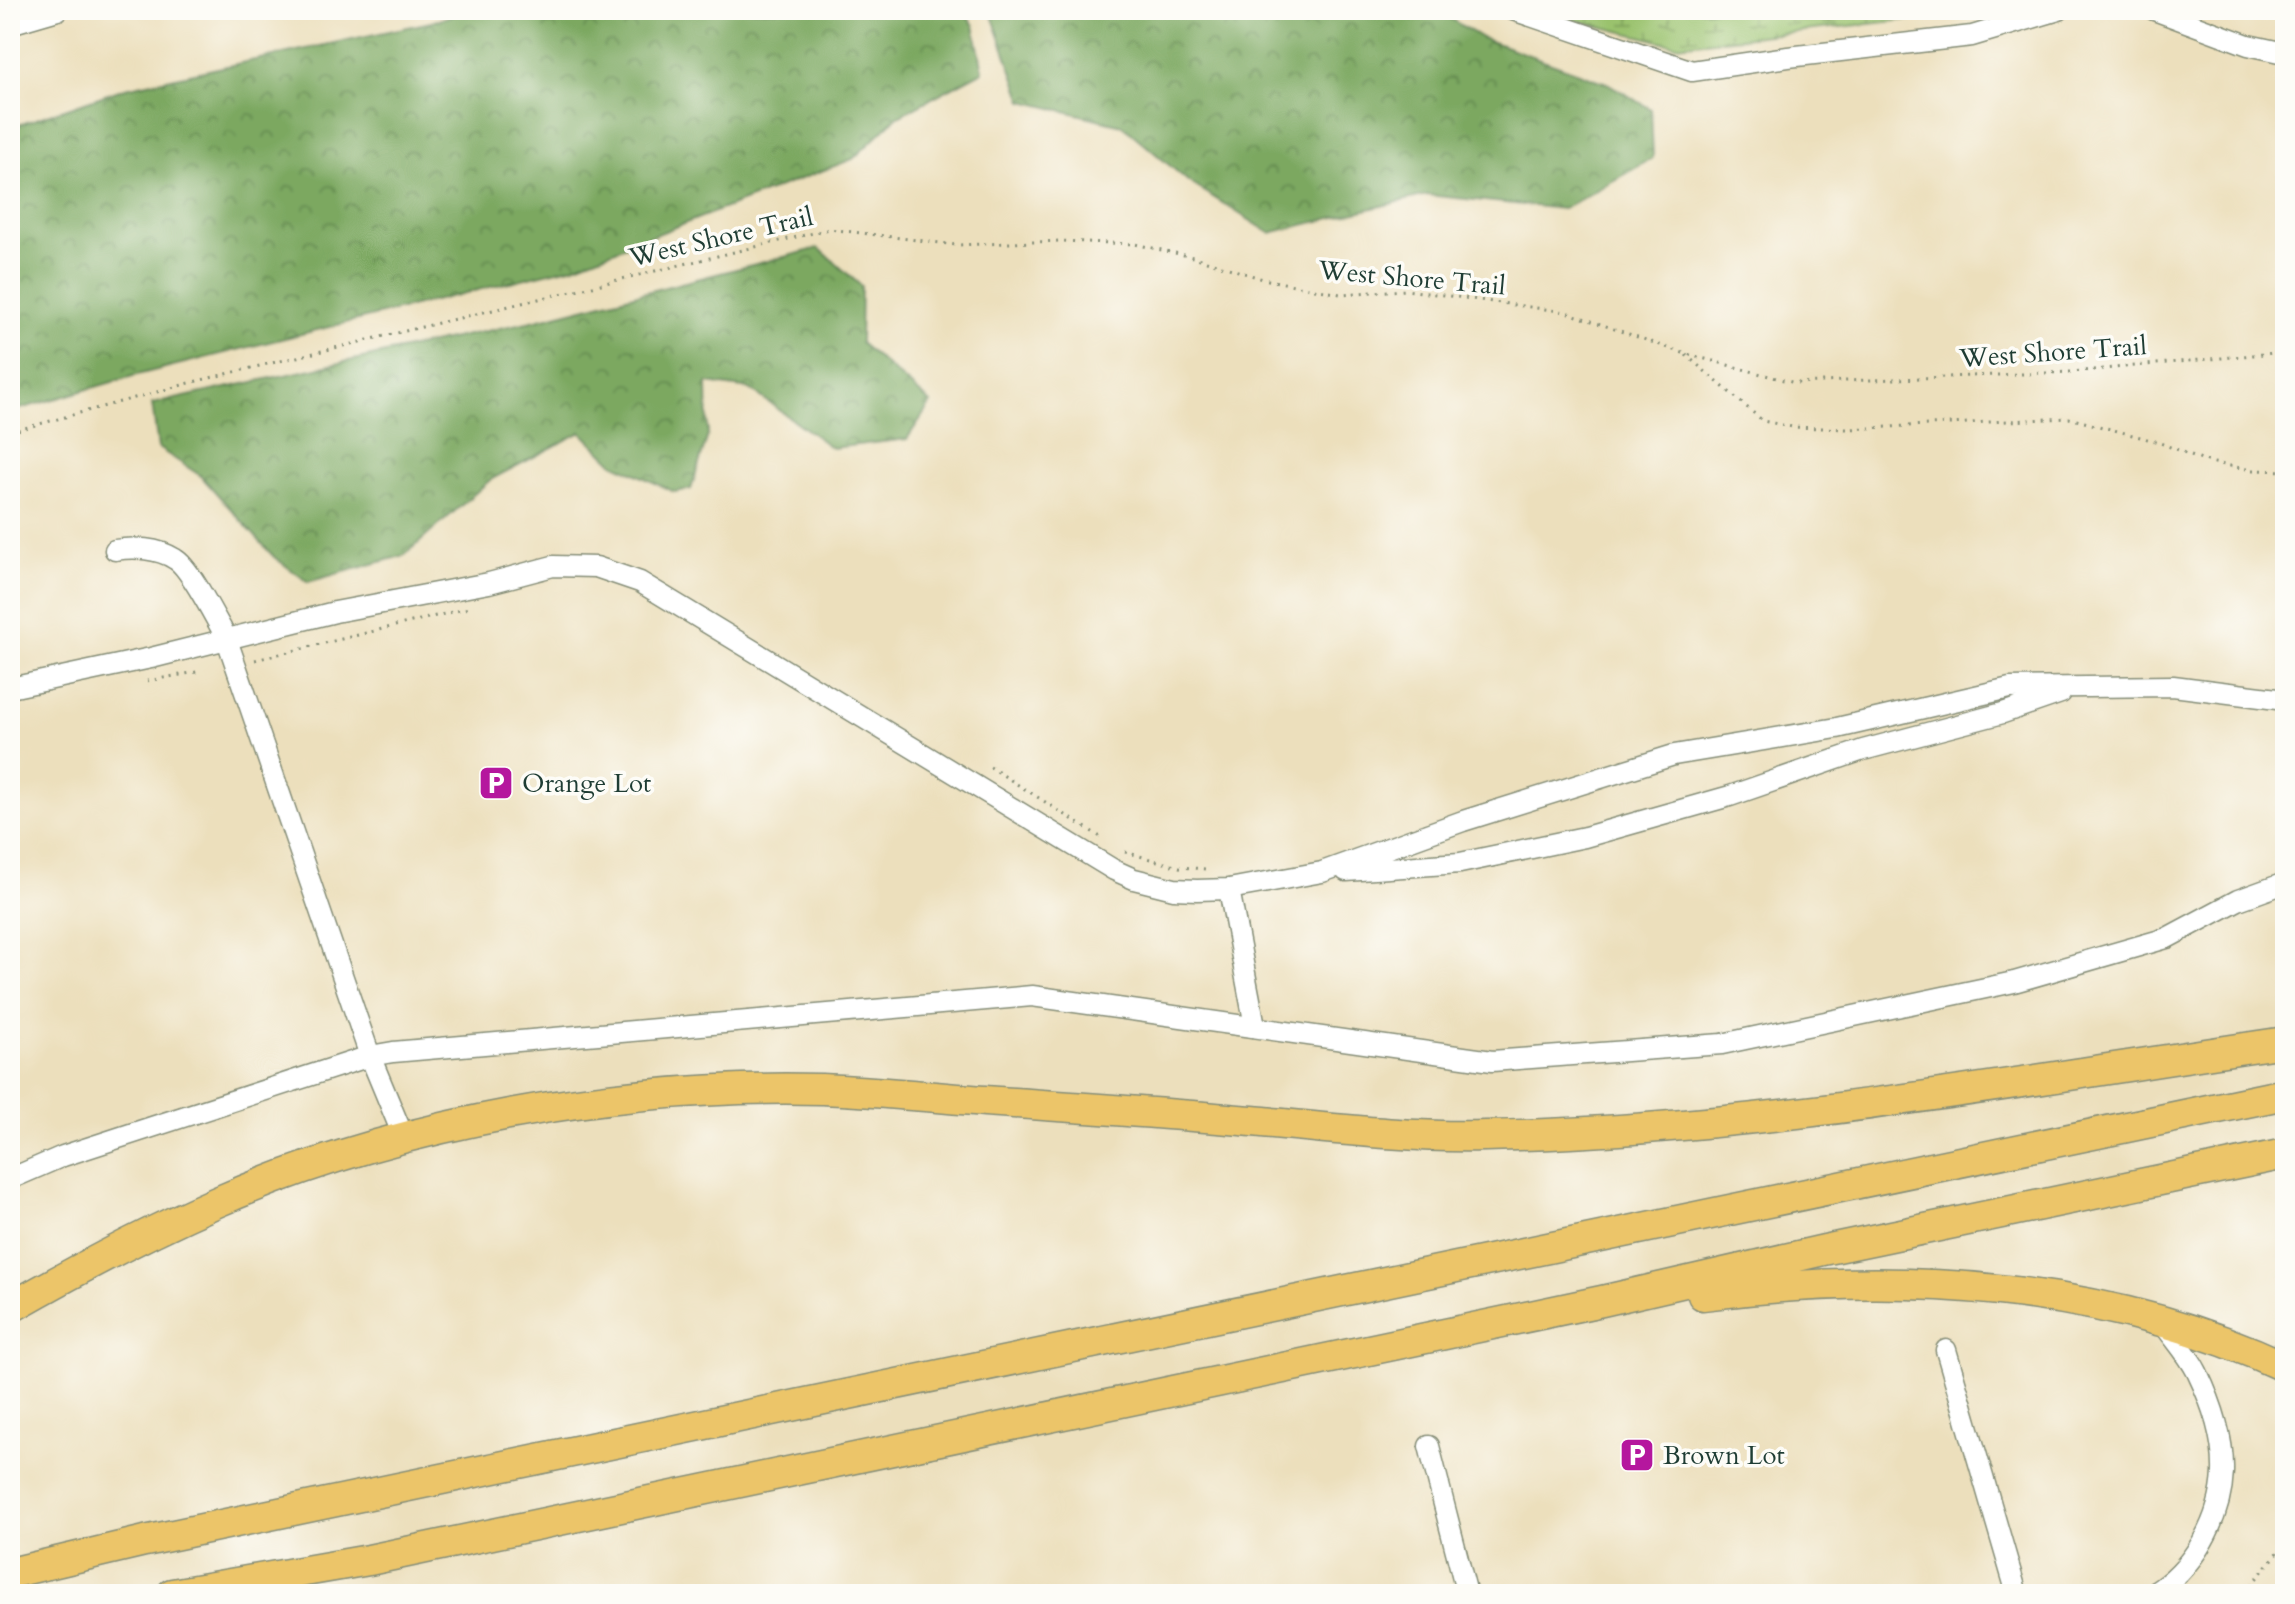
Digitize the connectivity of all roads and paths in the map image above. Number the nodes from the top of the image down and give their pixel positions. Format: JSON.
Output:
{"nodes":[{"id":1,"x":58,"y":10,"type":"edge"},
{"id":2,"x":1513,"y":10,"type":"edge"},
{"id":3,"x":2059,"y":10,"type":"edge"},
{"id":4,"x":2154,"y":10,"type":"edge"},
{"id":5,"x":10,"y":24,"type":"edge"},
{"id":6,"x":2285,"y":53,"type":"edge"},
{"id":7,"x":2285,"y":352,"type":"edge"},
{"id":8,"x":1683,"y":353,"type":"junction"},
{"id":9,"x":10,"y":432,"type":"edge"},
{"id":10,"x":2285,"y":471,"type":"edge"},
{"id":11,"x":115,"y":550,"type":"dead end"},
{"id":12,"x":478,"y":606,"type":"dead end"},
{"id":13,"x":226,"y":637,"type":"junction"},
{"id":14,"x":251,"y":661,"type":"dead end"},
{"id":15,"x":2076,"y":687,"type":"junction"},
{"id":16,"x":10,"y":688,"type":"edge"},
{"id":17,"x":2285,"y":700,"type":"edge"},
{"id":18,"x":990,"y":767,"type":"dead end"},
{"id":19,"x":1108,"y":842,"type":"dead end"},
{"id":20,"x":1117,"y":849,"type":"dead end"},
{"id":21,"x":1322,"y":872,"type":"junction"},
{"id":22,"x":2285,"y":883,"type":"edge"},
{"id":23,"x":1218,"y":890,"type":"junction"},
{"id":24,"x":1255,"y":1026,"type":"junction"},
{"id":25,"x":2285,"y":1042,"type":"edge"},
{"id":26,"x":370,"y":1056,"type":"junction"},
{"id":27,"x":2285,"y":1094,"type":"edge"},
{"id":28,"x":404,"y":1138,"type":"junction"},
{"id":29,"x":2285,"y":1154,"type":"edge"},
{"id":30,"x":10,"y":1179,"type":"edge"},
{"id":31,"x":1602,"y":1301,"type":"junction"},
{"id":32,"x":10,"y":1308,"type":"edge"},
{"id":33,"x":2162,"y":1322,"type":"junction"},
{"id":34,"x":1946,"y":1350,"type":"dead end"},
{"id":35,"x":2285,"y":1367,"type":"edge"},
{"id":36,"x":1429,"y":1446,"type":"dead end"},
{"id":37,"x":2285,"y":1544,"type":"edge"},
{"id":38,"x":369,"y":1560,"type":"junction"},
{"id":39,"x":10,"y":1573,"type":"edge"},
{"id":40,"x":172,"y":1594,"type":"edge"},
{"id":41,"x":250,"y":1594,"type":"edge"},
{"id":42,"x":1467,"y":1594,"type":"edge"},
{"id":43,"x":2017,"y":1594,"type":"edge"},
{"id":44,"x":2152,"y":1594,"type":"edge"},
{"id":45,"x":2238,"y":1594,"type":"edge"}],
"edges":[{"from":1,"to":5,"type":"lane"},
{"from":2,"to":3,"type":"lane"},
{"from":4,"to":6,"type":"lane"},
{"from":7,"to":8,"type":"path","name":"West Shore Trail"},
{"from":8,"to":9,"type":"path","name":"West Shore Trail"},
{"from":8,"to":10,"type":"path","name":"West Shore Trail"},
{"from":11,"to":13,"type":"lane"},
{"from":12,"to":14,"type":"path"},
{"from":13,"to":16,"type":"lane"},
{"from":13,"to":23,"type":"lane"},
{"from":13,"to":26,"type":"lane"},
{"from":15,"to":17,"type":"lane"},
{"from":15,"to":21,"type":"lane"},
{"from":15,"to":21,"type":"lane"},
{"from":18,"to":19,"type":"path"},
{"from":20,"to":23,"type":"path"},
{"from":21,"to":23,"type":"lane"},
{"from":22,"to":24,"type":"lane"},
{"from":23,"to":24,"type":"lane"},
{"from":24,"to":26,"type":"lane"},
{"from":25,"to":28,"type":"highway"},
{"from":26,"to":28,"type":"lane"},
{"from":26,"to":30,"type":"lane"},
{"from":27,"to":39,"type":"highway"},
{"from":28,"to":32,"type":"highway"},
{"from":29,"to":31,"type":"highway"},
{"from":31,"to":33,"type":"highway"},
{"from":31,"to":38,"type":"highway"},
{"from":33,"to":35,"type":"highway"},
{"from":33,"to":44,"type":"lane"},
{"from":34,"to":43,"type":"lane"},
{"from":36,"to":42,"type":"lane"},
{"from":37,"to":45,"type":"path"},
{"from":38,"to":40,"type":"highway"},
{"from":38,"to":41,"type":"highway"}]}
